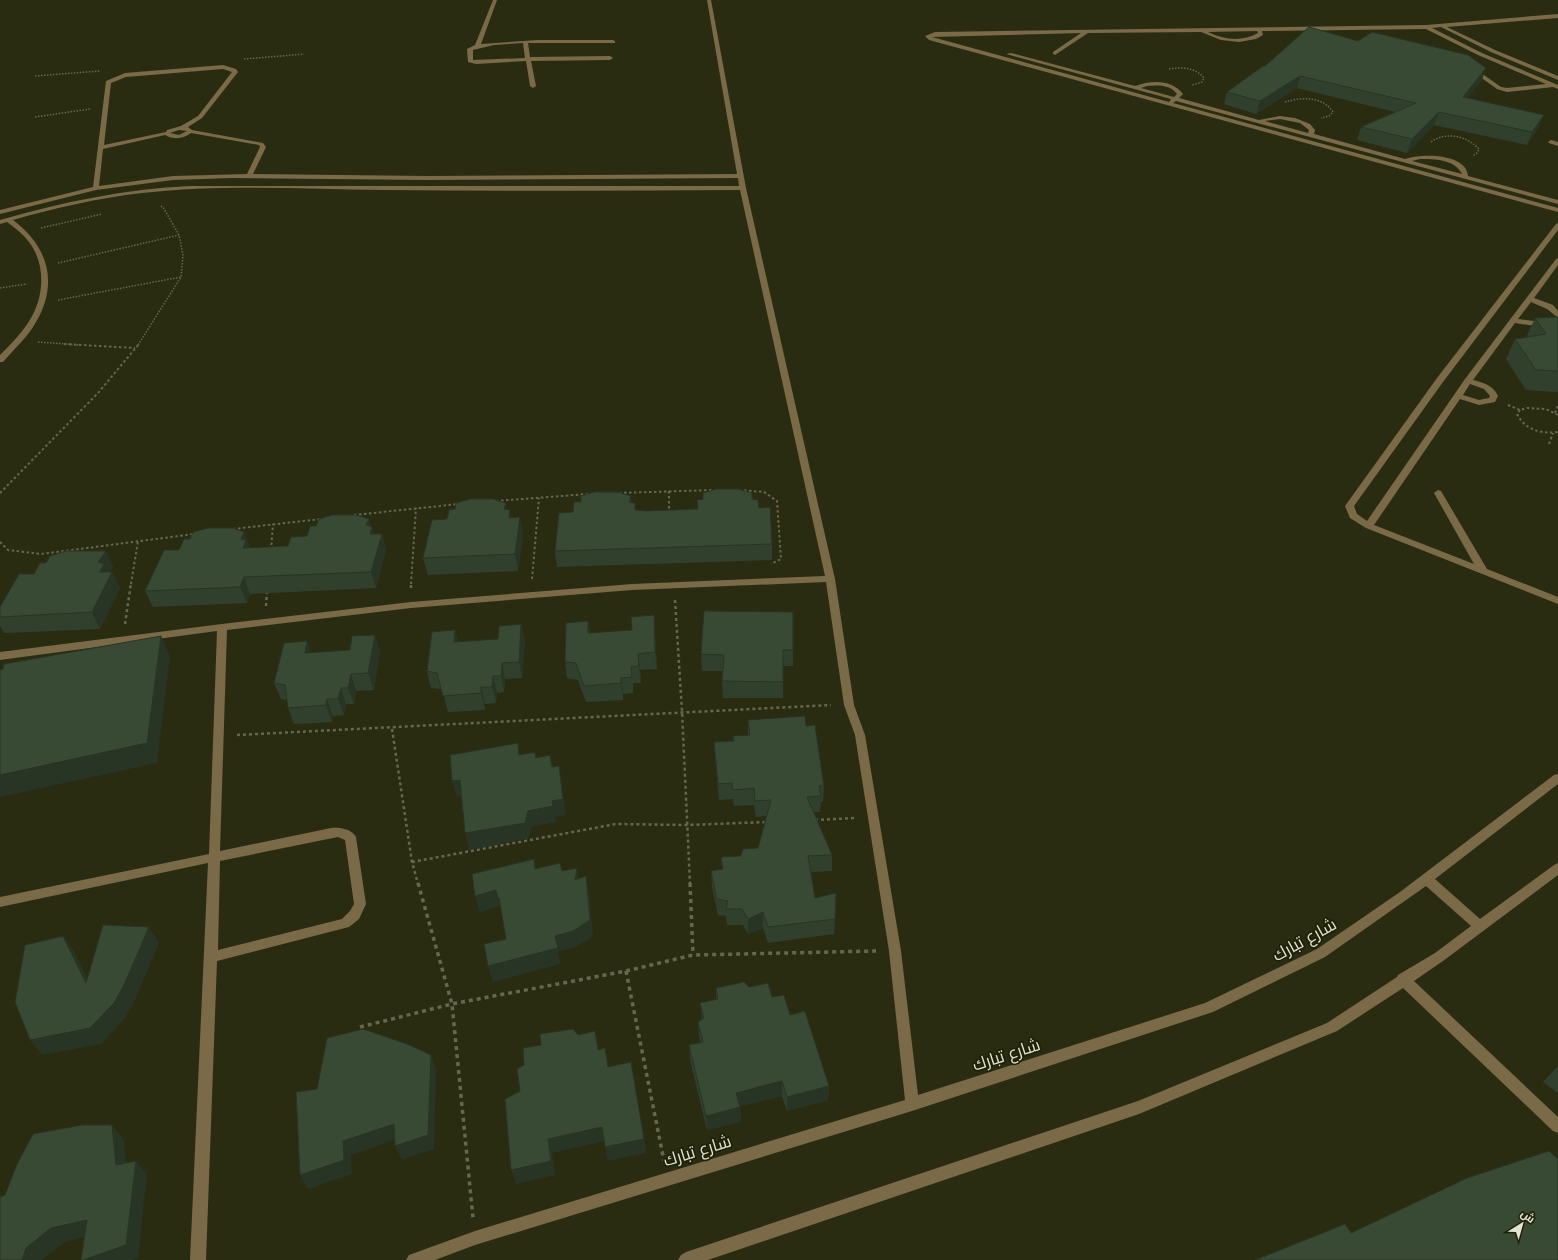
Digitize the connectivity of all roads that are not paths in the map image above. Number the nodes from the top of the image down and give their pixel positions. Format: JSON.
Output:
{"nodes":[{"id":1,"x":495,"y":0,"type":"edge"},
{"id":2,"x":709,"y":0,"type":"edge"},
{"id":3,"x":1558,"y":16,"type":"edge"},
{"id":4,"x":1442,"y":26,"type":"junction"},
{"id":5,"x":1426,"y":27,"type":"junction"},
{"id":6,"x":1259,"y":29,"type":"junction"},
{"id":7,"x":1202,"y":30,"type":"junction"},
{"id":8,"x":1087,"y":31,"type":"junction"},
{"id":9,"x":935,"y":34,"type":"junction"},
{"id":10,"x":525,"y":42,"type":"junction"},
{"id":11,"x":614,"y":42,"type":"dead end"},
{"id":12,"x":478,"y":45,"type":"junction"},
{"id":13,"x":491,"y":53,"type":"junction"},
{"id":14,"x":1055,"y":53,"type":"dead end"},
{"id":15,"x":610,"y":58,"type":"dead end"},
{"id":16,"x":528,"y":59,"type":"junction"},
{"id":17,"x":1469,"y":67,"type":"edge"},
{"id":18,"x":1558,"y":78,"type":"edge"},
{"id":19,"x":533,"y":86,"type":"dead end"},
{"id":20,"x":1556,"y":86,"type":"edge"},
{"id":21,"x":1136,"y":88,"type":"junction"},
{"id":22,"x":1128,"y":93,"type":"junction"},
{"id":23,"x":1177,"y":99,"type":"junction"},
{"id":24,"x":1168,"y":104,"type":"junction"},
{"id":25,"x":1259,"y":121,"type":"junction"},
{"id":26,"x":182,"y":128,"type":"junction"},
{"id":27,"x":190,"y":131,"type":"junction"},
{"id":28,"x":167,"y":132,"type":"junction"},
{"id":29,"x":1311,"y":135,"type":"junction"},
{"id":30,"x":1551,"y":142,"type":"dead end"},
{"id":31,"x":1558,"y":144,"type":"edge"},
{"id":32,"x":100,"y":148,"type":"junction"},
{"id":33,"x":1405,"y":161,"type":"junction"},
{"id":34,"x":249,"y":176,"type":"junction"},
{"id":35,"x":742,"y":176,"type":"junction"},
{"id":36,"x":209,"y":177,"type":"junction"},
{"id":37,"x":1464,"y":177,"type":"junction"},
{"id":38,"x":96,"y":188,"type":"junction"},
{"id":39,"x":204,"y":188,"type":"junction"},
{"id":40,"x":743,"y":188,"type":"junction"},
{"id":41,"x":1558,"y":202,"type":"edge"},
{"id":42,"x":1558,"y":210,"type":"edge"},
{"id":43,"x":0,"y":212,"type":"edge"},
{"id":44,"x":4,"y":221,"type":"edge"},
{"id":45,"x":1558,"y":225,"type":"edge"},
{"id":46,"x":1558,"y":260,"type":"edge"},
{"id":47,"x":1530,"y":299,"type":"junction"},
{"id":48,"x":1558,"y":315,"type":"edge"},
{"id":49,"x":1558,"y":319,"type":"edge"},
{"id":50,"x":1514,"y":321,"type":"junction"},
{"id":51,"x":0,"y":360,"type":"edge"},
{"id":52,"x":1468,"y":381,"type":"junction"},
{"id":53,"x":1458,"y":396,"type":"junction"},
{"id":54,"x":1438,"y":493,"type":"dead end"},
{"id":55,"x":1369,"y":526,"type":"junction"},
{"id":56,"x":1483,"y":571,"type":"junction"},
{"id":57,"x":830,"y":579,"type":"junction"},
{"id":58,"x":1558,"y":601,"type":"edge"},
{"id":59,"x":222,"y":627,"type":"junction"},
{"id":60,"x":0,"y":656,"type":"edge"},
{"id":61,"x":1558,"y":778,"type":"edge"},
{"id":62,"x":214,"y":858,"type":"junction"},
{"id":63,"x":1558,"y":868,"type":"edge"},
{"id":64,"x":1426,"y":879,"type":"junction"},
{"id":65,"x":0,"y":902,"type":"edge"},
{"id":66,"x":1480,"y":927,"type":"junction"},
{"id":67,"x":211,"y":957,"type":"junction"},
{"id":68,"x":1403,"y":980,"type":"junction"},
{"id":69,"x":912,"y":1104,"type":"junction"},
{"id":70,"x":1558,"y":1126,"type":"edge"},
{"id":71,"x":198,"y":1260,"type":"edge"},
{"id":72,"x":414,"y":1260,"type":"edge"},
{"id":73,"x":686,"y":1260,"type":"edge"}],
"edges":[{"from":1,"to":12,"type":"street"},
{"from":2,"to":35,"type":"street"},
{"from":3,"to":4,"type":"street"},
{"from":4,"to":5,"type":"street"},
{"from":4,"to":18,"type":"street"},
{"from":5,"to":6,"type":"street"},
{"from":5,"to":20,"type":"street"},
{"from":6,"to":7,"type":"street"},
{"from":6,"to":7,"type":"street"},
{"from":7,"to":8,"type":"street"},
{"from":8,"to":9,"type":"street"},
{"from":8,"to":14,"type":"street"},
{"from":9,"to":21,"type":"street"},
{"from":9,"to":22,"type":"street"},
{"from":10,"to":11,"type":"street"},
{"from":10,"to":13,"type":"street"},
{"from":10,"to":16,"type":"street"},
{"from":12,"to":13,"type":"street"},
{"from":12,"to":13,"type":"street"},
{"from":13,"to":16,"type":"street"},
{"from":15,"to":16,"type":"street"},
{"from":16,"to":19,"type":"street"},
{"from":17,"to":20,"type":"street"},
{"from":21,"to":22,"type":"street"},
{"from":21,"to":23,"type":"street"},
{"from":21,"to":23,"type":"street"},
{"from":22,"to":24,"type":"street"},
{"from":23,"to":24,"type":"street"},
{"from":23,"to":25,"type":"street"},
{"from":24,"to":42,"type":"street"},
{"from":25,"to":29,"type":"street"},
{"from":25,"to":29,"type":"street"},
{"from":26,"to":27,"type":"street"},
{"from":26,"to":28,"type":"street"},
{"from":26,"to":32,"type":"street"},
{"from":27,"to":28,"type":"street"},
{"from":27,"to":34,"type":"street"},
{"from":28,"to":32,"type":"street"},
{"from":29,"to":33,"type":"street"},
{"from":30,"to":31,"type":"street"},
{"from":32,"to":38,"type":"street"},
{"from":33,"to":37,"type":"street"},
{"from":33,"to":37,"type":"street"},
{"from":34,"to":35,"type":"street"},
{"from":34,"to":36,"type":"street"},
{"from":35,"to":40,"type":"street"},
{"from":36,"to":38,"type":"street"},
{"from":36,"to":39,"type":"street"},
{"from":37,"to":41,"type":"street"},
{"from":38,"to":43,"type":"street"},
{"from":39,"to":40,"type":"street"},
{"from":39,"to":44,"type":"street"},
{"from":40,"to":57,"type":"street"},
{"from":44,"to":51,"type":"street"},
{"from":45,"to":55,"type":"street"},
{"from":46,"to":47,"type":"street"},
{"from":47,"to":48,"type":"street"},
{"from":47,"to":50,"type":"street"},
{"from":49,"to":50,"type":"street"},
{"from":50,"to":52,"type":"street"},
{"from":52,"to":53,"type":"street"},
{"from":52,"to":53,"type":"street"},
{"from":53,"to":55,"type":"street"},
{"from":54,"to":56,"type":"street"},
{"from":55,"to":56,"type":"street"},
{"from":56,"to":58,"type":"street"},
{"from":57,"to":59,"type":"street"},
{"from":57,"to":69,"type":"street"},
{"from":59,"to":60,"type":"street"},
{"from":59,"to":62,"type":"street"},
{"from":61,"to":64,"type":"street","name":"شارع تبارك"},
{"from":62,"to":65,"type":"street"},
{"from":62,"to":67,"type":"street"},
{"from":62,"to":67,"type":"street"},
{"from":63,"to":66,"type":"street"},
{"from":64,"to":66,"type":"street"},
{"from":64,"to":69,"type":"street","name":"شارع تبارك"},
{"from":66,"to":68,"type":"street"},
{"from":67,"to":71,"type":"street"},
{"from":68,"to":70,"type":"street"},
{"from":68,"to":73,"type":"street"},
{"from":69,"to":72,"type":"street","name":"شارع تبارك"}]}
